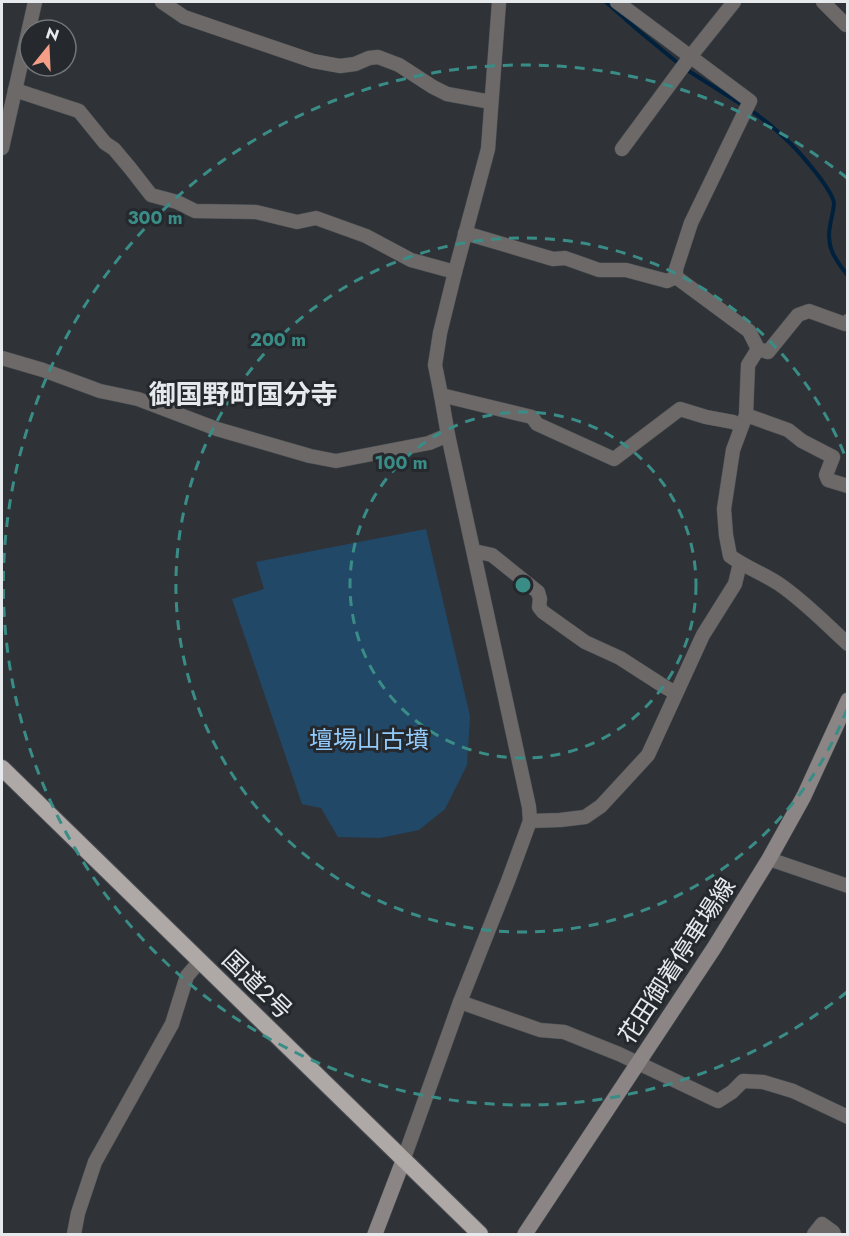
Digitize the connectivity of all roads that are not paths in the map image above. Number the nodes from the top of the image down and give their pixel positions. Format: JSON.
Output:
{"nodes":[{"id":1,"x":35,"y":2,"type":"edge"},
{"id":2,"x":162,"y":2,"type":"edge"},
{"id":3,"x":498,"y":2,"type":"edge"},
{"id":4,"x":617,"y":2,"type":"edge"},
{"id":5,"x":734,"y":2,"type":"edge"},
{"id":6,"x":823,"y":2,"type":"edge"},
{"id":7,"x":846,"y":25,"type":"dead end"},
{"id":8,"x":690,"y":57,"type":"junction"},
{"id":9,"x":15,"y":90,"type":"junction"},
{"id":10,"x":491,"y":102,"type":"junction"},
{"id":11,"x":2,"y":148,"type":"edge"},
{"id":12,"x":622,"y":149,"type":"dead end"},
{"id":13,"x":465,"y":233,"type":"junction"},
{"id":14,"x":455,"y":273,"type":"junction"},
{"id":15,"x":676,"y":277,"type":"junction"},
{"id":16,"x":848,"y":321,"type":"edge"},
{"id":17,"x":758,"y":349,"type":"junction"},
{"id":18,"x":2,"y":358,"type":"edge"},
{"id":19,"x":441,"y":395,"type":"junction"},
{"id":20,"x":743,"y":421,"type":"junction"},
{"id":21,"x":448,"y":435,"type":"junction"},
{"id":22,"x":848,"y":486,"type":"edge"},
{"id":23,"x":474,"y":551,"type":"junction"},
{"id":24,"x":740,"y":563,"type":"junction"},
{"id":25,"x":848,"y":644,"type":"edge"},
{"id":26,"x":676,"y":693,"type":"junction"},
{"id":27,"x":848,"y":700,"type":"edge"},
{"id":28,"x":2,"y":768,"type":"edge"},
{"id":29,"x":530,"y":821,"type":"junction"},
{"id":30,"x":769,"y":859,"type":"junction"},
{"id":31,"x":848,"y":886,"type":"edge"},
{"id":32,"x":199,"y":962,"type":"junction"},
{"id":33,"x":460,"y":1002,"type":"junction"},
{"id":34,"x":637,"y":1064,"type":"junction"},
{"id":35,"x":848,"y":1117,"type":"edge"},
{"id":36,"x":403,"y":1161,"type":"junction"},
{"id":37,"x":74,"y":1234,"type":"edge"},
{"id":38,"x":375,"y":1234,"type":"edge"},
{"id":39,"x":480,"y":1234,"type":"edge"},
{"id":40,"x":525,"y":1234,"type":"edge"},
{"id":41,"x":814,"y":1234,"type":"edge"},
{"id":42,"x":834,"y":1234,"type":"edge"}],
"edges":[{"from":1,"to":9,"type":"street"},
{"from":2,"to":10,"type":"street"},
{"from":3,"to":10,"type":"street"},
{"from":4,"to":8,"type":"street"},
{"from":5,"to":8,"type":"street"},
{"from":6,"to":7,"type":"street"},
{"from":8,"to":12,"type":"street"},
{"from":8,"to":15,"type":"street"},
{"from":9,"to":11,"type":"street"},
{"from":9,"to":14,"type":"street"},
{"from":10,"to":13,"type":"street"},
{"from":13,"to":14,"type":"street"},
{"from":13,"to":15,"type":"street"},
{"from":14,"to":19,"type":"street"},
{"from":15,"to":17,"type":"street"},
{"from":16,"to":17,"type":"street"},
{"from":17,"to":20,"type":"street"},
{"from":18,"to":21,"type":"street"},
{"from":19,"to":20,"type":"street"},
{"from":19,"to":21,"type":"street"},
{"from":20,"to":22,"type":"street"},
{"from":20,"to":24,"type":"street"},
{"from":21,"to":23,"type":"street"},
{"from":23,"to":26,"type":"street"},
{"from":23,"to":29,"type":"street"},
{"from":24,"to":25,"type":"street"},
{"from":24,"to":26,"type":"street"},
{"from":26,"to":29,"type":"street"},
{"from":27,"to":30,"type":"main road","name":"花田御着停車場線"},
{"from":28,"to":32,"type":"highway","name":"国道2号"},
{"from":29,"to":33,"type":"street"},
{"from":30,"to":31,"type":"street"},
{"from":30,"to":34,"type":"main road","name":"花田御着停車場線"},
{"from":32,"to":36,"type":"highway","name":"国道2号"},
{"from":32,"to":37,"type":"street"},
{"from":33,"to":34,"type":"street"},
{"from":33,"to":36,"type":"street"},
{"from":34,"to":35,"type":"street"},
{"from":34,"to":40,"type":"main road","name":"花田御着停車場線"},
{"from":36,"to":38,"type":"main road"},
{"from":36,"to":39,"type":"highway","name":"国道2号"},
{"from":41,"to":42,"type":"street"}]}
